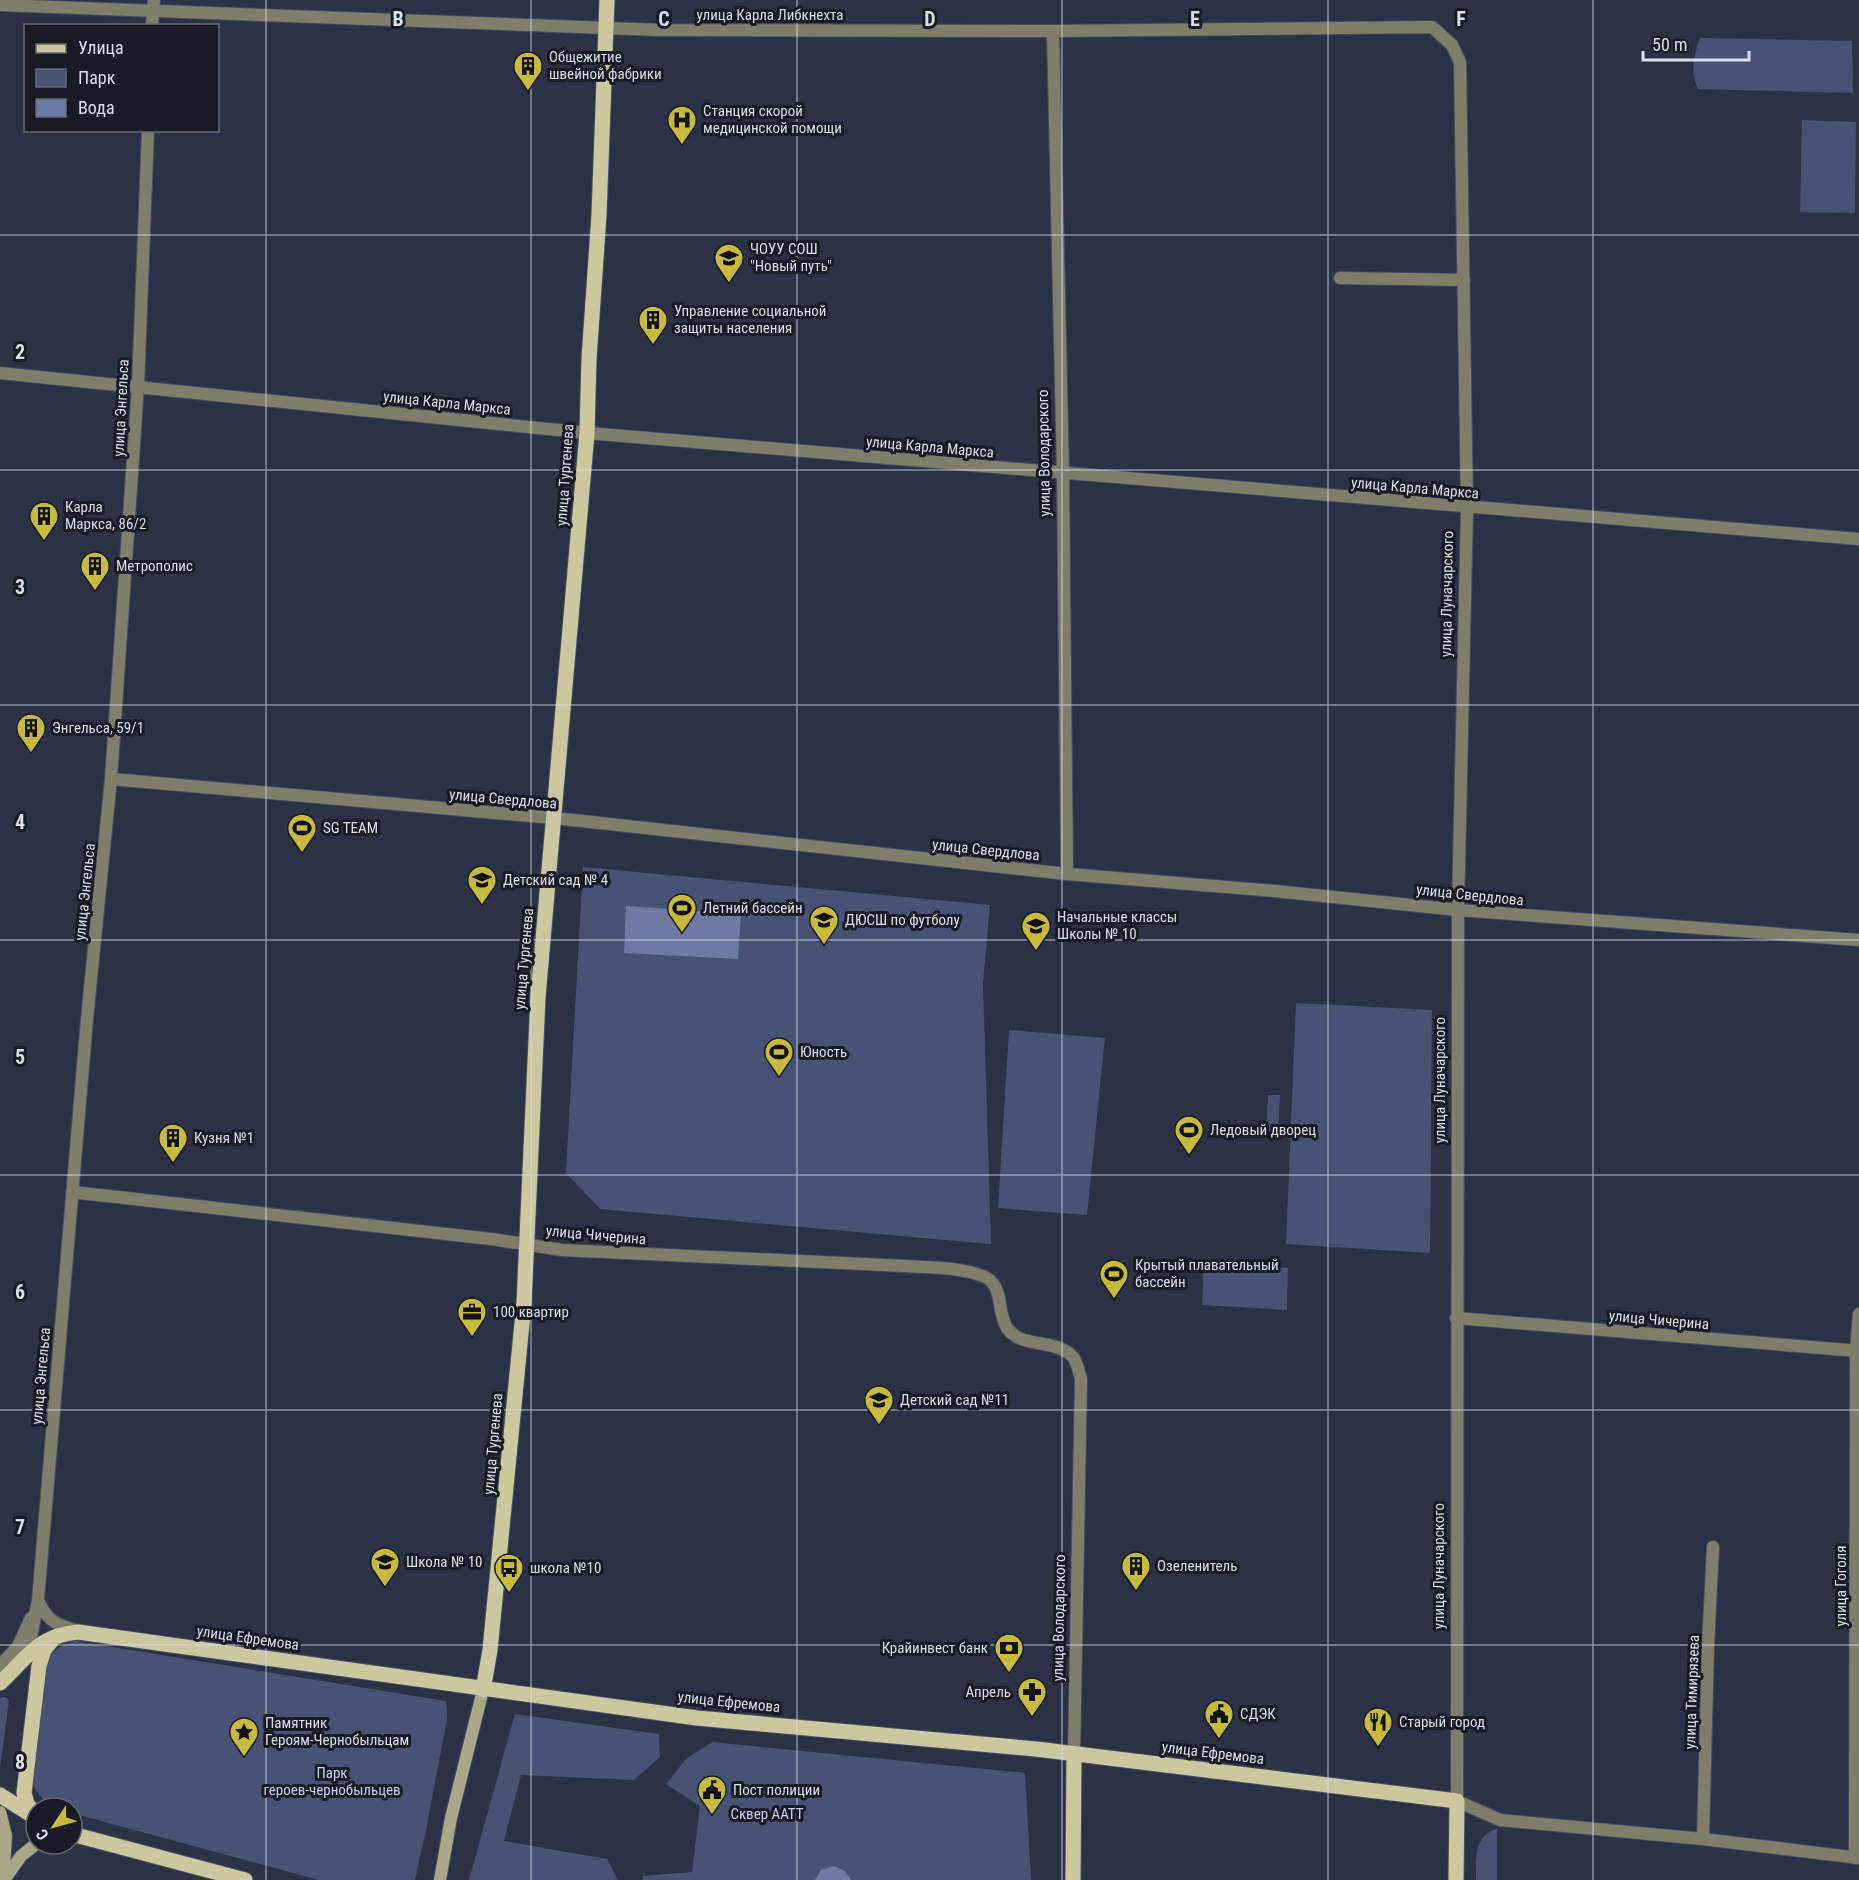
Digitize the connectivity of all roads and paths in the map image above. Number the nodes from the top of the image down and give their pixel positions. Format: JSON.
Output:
{"nodes":[{"id":1,"x":607,"y":0,"type":"edge"},
{"id":2,"x":0,"y":5,"type":"edge"},
{"id":3,"x":153,"y":5,"type":"edge"},
{"id":4,"x":152,"y":24,"type":"edge"},
{"id":5,"x":606,"y":27,"type":"junction"},
{"id":6,"x":1432,"y":27,"type":"joint"},
{"id":7,"x":1053,"y":31,"type":"junction"},
{"id":8,"x":148,"y":132,"type":"edge"},
{"id":9,"x":1340,"y":278,"type":"dead end"},
{"id":10,"x":1464,"y":280,"type":"junction"},
{"id":11,"x":0,"y":373,"type":"edge"},
{"id":12,"x":138,"y":386,"type":"junction"},
{"id":13,"x":587,"y":433,"type":"junction"},
{"id":14,"x":1063,"y":473,"type":"junction"},
{"id":15,"x":1467,"y":508,"type":"junction"},
{"id":16,"x":1859,"y":539,"type":"edge"},
{"id":17,"x":111,"y":780,"type":"junction"},
{"id":18,"x":554,"y":818,"type":"junction"},
{"id":19,"x":1067,"y":874,"type":"junction"},
{"id":20,"x":1458,"y":910,"type":"junction"},
{"id":21,"x":1859,"y":940,"type":"edge"},
{"id":22,"x":72,"y":1192,"type":"junction"},
{"id":23,"x":527,"y":1243,"type":"junction"},
{"id":24,"x":1859,"y":1314,"type":"edge"},
{"id":25,"x":1456,"y":1318,"type":"junction"},
{"id":26,"x":1858,"y":1351,"type":"edge"},
{"id":27,"x":1074,"y":1358,"type":"joint"},
{"id":28,"x":1713,"y":1546,"type":"dead end"},
{"id":29,"x":38,"y":1600,"type":"junction"},
{"id":30,"x":78,"y":1632,"type":"junction"},
{"id":31,"x":59,"y":1634,"type":"junction"},
{"id":32,"x":28,"y":1654,"type":"junction"},
{"id":33,"x":4,"y":1671,"type":"edge"},
{"id":34,"x":0,"y":1683,"type":"edge"},
{"id":35,"x":483,"y":1690,"type":"junction"},
{"id":36,"x":1074,"y":1754,"type":"junction"},
{"id":37,"x":0,"y":1795,"type":"edge"},
{"id":38,"x":25,"y":1796,"type":"edge"},
{"id":39,"x":1457,"y":1801,"type":"junction"},
{"id":40,"x":24,"y":1809,"type":"edge"},
{"id":41,"x":0,"y":1812,"type":"edge"},
{"id":42,"x":84,"y":1837,"type":"edge"},
{"id":43,"x":1703,"y":1839,"type":"junction"},
{"id":44,"x":0,"y":1846,"type":"edge"},
{"id":45,"x":24,"y":1854,"type":"edge"},
{"id":46,"x":1857,"y":1858,"type":"edge"},
{"id":47,"x":4,"y":1880,"type":"edge"},
{"id":48,"x":245,"y":1880,"type":"edge"},
{"id":49,"x":440,"y":1880,"type":"edge"},
{"id":50,"x":1073,"y":1880,"type":"edge"},
{"id":51,"x":1456,"y":1880,"type":"edge"}],
"edges":[{"from":1,"to":5,"type":"main road","name":"улица Тургенева"},
{"from":2,"to":3,"type":"street","name":"улица Карла Либкнехта"},
{"from":3,"to":4,"type":"street"},
{"from":3,"to":5,"type":"street","name":"улица Карла Либкнехта"},
{"from":5,"to":7,"type":"street","name":"улица Карла Либкнехта"},
{"from":5,"to":13,"type":"main road","name":"улица Тургенева"},
{"from":6,"to":7,"type":"street","name":"улица Карла Либкнехта"},
{"from":6,"to":10,"type":"street","name":"улица Луначарского"},
{"from":7,"to":14,"type":"street","name":"улица Володарского"},
{"from":8,"to":12,"type":"street","name":"улица Энгельса"},
{"from":9,"to":10,"type":"street"},
{"from":10,"to":15,"type":"street","name":"улица Луначарского"},
{"from":11,"to":12,"type":"street","name":"улица Карла Маркса"},
{"from":12,"to":13,"type":"street","name":"улица Карла Маркса"},
{"from":12,"to":17,"type":"street","name":"улица Энгельса"},
{"from":13,"to":14,"type":"street","name":"улица Карла Маркса"},
{"from":13,"to":18,"type":"main road","name":"улица Тургенева"},
{"from":14,"to":15,"type":"street","name":"улица Карла Маркса"},
{"from":14,"to":19,"type":"street","name":"улица Володарского"},
{"from":15,"to":16,"type":"street","name":"улица Карла Маркса"},
{"from":15,"to":20,"type":"street","name":"улица Луначарского"},
{"from":17,"to":18,"type":"street","name":"улица Свердлова"},
{"from":17,"to":22,"type":"street","name":"улица Энгельса"},
{"from":18,"to":19,"type":"street","name":"улица Свердлова"},
{"from":18,"to":23,"type":"main road","name":"улица Тургенева"},
{"from":19,"to":20,"type":"street","name":"улица Свердлова"},
{"from":20,"to":21,"type":"street","name":"улица Свердлова"},
{"from":20,"to":25,"type":"street","name":"улица Луначарского"},
{"from":22,"to":23,"type":"street","name":"улица Чичерина"},
{"from":22,"to":29,"type":"street","name":"улица Энгельса"},
{"from":23,"to":27,"type":"street","name":"улица Чичерина"},
{"from":23,"to":35,"type":"main road","name":"улица Тургенева"},
{"from":24,"to":26,"type":"street","name":"улица Гоголя"},
{"from":25,"to":26,"type":"street","name":"улица Чичерина"},
{"from":25,"to":39,"type":"street","name":"улица Луначарского"},
{"from":26,"to":46,"type":"street","name":"улица Гоголя"},
{"from":27,"to":36,"type":"street","name":"улица Володарского"},
{"from":28,"to":43,"type":"street","name":"улица Тимирязева"},
{"from":29,"to":30,"type":"street"},
{"from":29,"to":32,"type":"street","name":"улица Энгельса"},
{"from":29,"to":33,"type":"street"},
{"from":30,"to":31,"type":"main road","name":"улица Ефремова"},
{"from":30,"to":35,"type":"main road","name":"улица Ефремова"},
{"from":31,"to":32,"type":"main road","name":"улица Ефремова"},
{"from":31,"to":38,"type":"main road"},
{"from":32,"to":33,"type":"main road","name":"улица Ефремова"},
{"from":33,"to":34,"type":"main road","name":"улица Ефремова"},
{"from":35,"to":36,"type":"main road","name":"улица Ефремова"},
{"from":35,"to":49,"type":"main road","name":"улица Тургенева"},
{"from":36,"to":39,"type":"main road","name":"улица Ефремова"},
{"from":36,"to":50,"type":"main road","name":"улица Володарского"},
{"from":37,"to":40,"type":"main road"},
{"from":39,"to":43,"type":"street"},
{"from":39,"to":51,"type":"main road","name":"улица Луначарского"},
{"from":41,"to":47,"type":"main road"},
{"from":42,"to":48,"type":"main road"},
{"from":43,"to":46,"type":"street"},
{"from":44,"to":47,"type":"street"},
{"from":45,"to":47,"type":"main road"}]}
